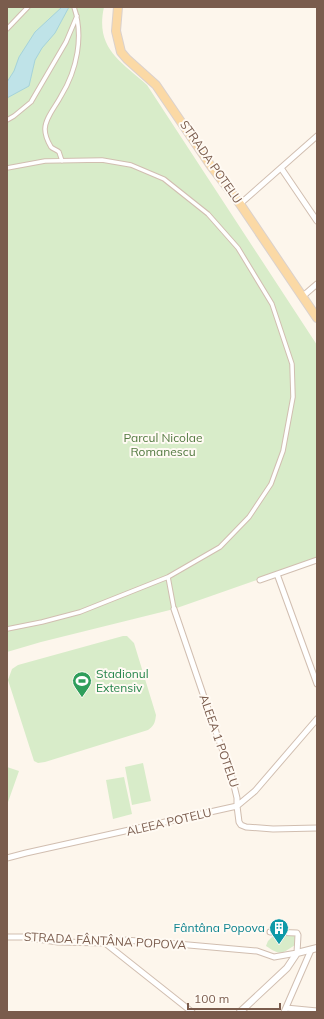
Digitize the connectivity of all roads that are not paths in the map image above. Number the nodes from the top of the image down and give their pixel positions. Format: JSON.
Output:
{"nodes":[{"id":1,"x":28,"y":7,"type":"edge"},
{"id":2,"x":74,"y":7,"type":"edge"},
{"id":3,"x":118,"y":7,"type":"edge"},
{"id":4,"x":77,"y":15,"type":"junction"},
{"id":5,"x":7,"y":29,"type":"edge"},
{"id":6,"x":7,"y":120,"type":"edge"},
{"id":7,"x":317,"y":136,"type":"edge"},
{"id":8,"x":62,"y":161,"type":"junction"},
{"id":9,"x":7,"y":168,"type":"edge"},
{"id":10,"x":281,"y":168,"type":"junction"},
{"id":11,"x":240,"y":204,"type":"junction"},
{"id":12,"x":317,"y":210,"type":"edge"},
{"id":13,"x":312,"y":214,"type":"junction"},
{"id":14,"x":317,"y":221,"type":"edge"},
{"id":15,"x":317,"y":284,"type":"edge"},
{"id":16,"x":303,"y":296,"type":"junction"},
{"id":17,"x":317,"y":318,"type":"edge"},
{"id":18,"x":317,"y":560,"type":"edge"},
{"id":19,"x":277,"y":574,"type":"junction"},
{"id":20,"x":168,"y":577,"type":"junction"},
{"id":21,"x":260,"y":580,"type":"dead end"},
{"id":22,"x":174,"y":609,"type":"joint"},
{"id":23,"x":7,"y":629,"type":"edge"},
{"id":24,"x":317,"y":684,"type":"edge"},
{"id":25,"x":317,"y":719,"type":"edge"},
{"id":26,"x":237,"y":806,"type":"junction"},
{"id":27,"x":317,"y":828,"type":"edge"},
{"id":28,"x":7,"y":858,"type":"edge"},
{"id":29,"x":270,"y":932,"type":"dead end"},
{"id":30,"x":7,"y":937,"type":"edge"},
{"id":31,"x":105,"y":943,"type":"junction"},
{"id":32,"x":314,"y":949,"type":"edge"},
{"id":33,"x":297,"y":953,"type":"junction"},
{"id":34,"x":285,"y":1010,"type":"edge"},
{"id":35,"x":317,"y":1011,"type":"edge"},
{"id":36,"x":192,"y":1012,"type":"edge"},
{"id":37,"x":240,"y":1012,"type":"edge"}],
"edges":[{"from":1,"to":5,"type":"street"},
{"from":2,"to":4,"type":"street"},
{"from":3,"to":11,"type":"main road","name":"STRADA POTELU"},
{"from":4,"to":6,"type":"street"},
{"from":4,"to":8,"type":"street"},
{"from":7,"to":10,"type":"street"},
{"from":8,"to":9,"type":"street"},
{"from":8,"to":20,"type":"street"},
{"from":10,"to":11,"type":"street"},
{"from":10,"to":13,"type":"street"},
{"from":11,"to":16,"type":"main road","name":"STRADA POTELU"},
{"from":12,"to":13,"type":"street"},
{"from":13,"to":14,"type":"street"},
{"from":15,"to":16,"type":"street"},
{"from":16,"to":17,"type":"main road","name":"STRADA POTELU"},
{"from":18,"to":19,"type":"street"},
{"from":19,"to":21,"type":"street"},
{"from":19,"to":24,"type":"street"},
{"from":20,"to":22,"type":"street"},
{"from":20,"to":23,"type":"street"},
{"from":22,"to":26,"type":"street","name":"ALEEA 1 POTELU"},
{"from":25,"to":26,"type":"street","name":"ALEEA 1 POTELU"},
{"from":26,"to":27,"type":"street"},
{"from":26,"to":28,"type":"street","name":"ALEEA POTELU"},
{"from":29,"to":33,"type":"street"},
{"from":30,"to":31,"type":"street","name":"STRADA FÂNTÂNA POPOVA"},
{"from":31,"to":33,"type":"street","name":"STRADA FÂNTÂNA POPOVA"},
{"from":31,"to":36,"type":"street"},
{"from":32,"to":33,"type":"street"},
{"from":32,"to":34,"type":"street"},
{"from":33,"to":37,"type":"street"},
{"from":34,"to":35,"type":"street"}]}
